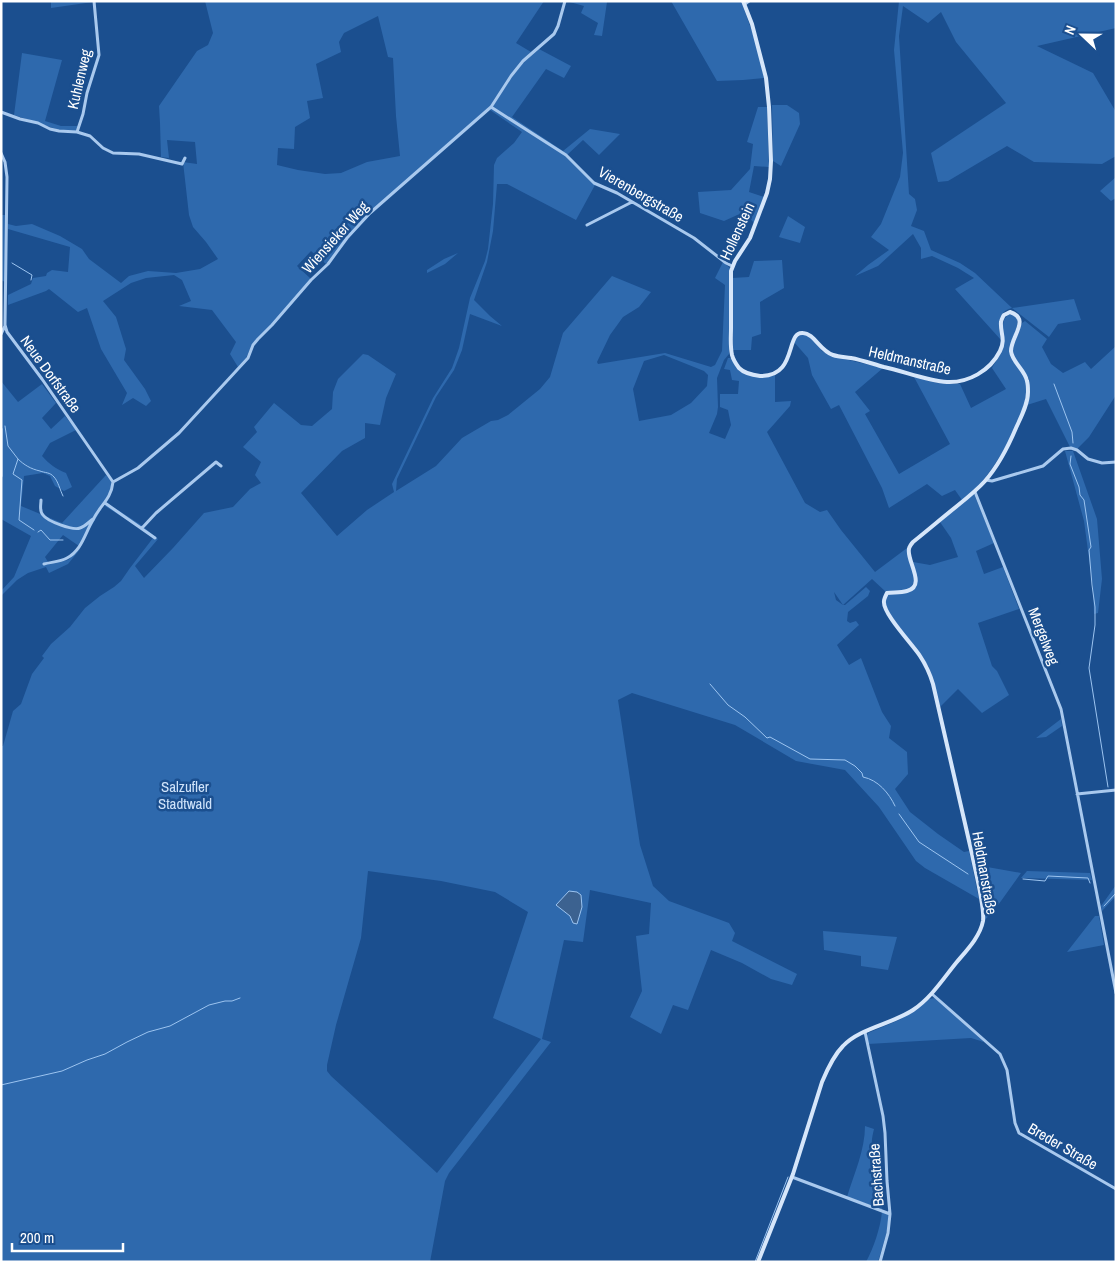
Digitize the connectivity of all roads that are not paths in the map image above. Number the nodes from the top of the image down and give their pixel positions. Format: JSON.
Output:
{"nodes":[{"id":1,"x":94,"y":1,"type":"edge"},
{"id":2,"x":565,"y":1,"type":"edge"},
{"id":3,"x":746,"y":2,"type":"edge"},
{"id":4,"x":491,"y":106,"type":"junction"},
{"id":5,"x":1,"y":112,"type":"edge"},
{"id":6,"x":78,"y":132,"type":"junction"},
{"id":7,"x":1,"y":154,"type":"edge"},
{"id":8,"x":185,"y":158,"type":"dead end"},
{"id":9,"x":633,"y":202,"type":"junction"},
{"id":10,"x":587,"y":226,"type":"dead end"},
{"id":11,"x":732,"y":266,"type":"junction"},
{"id":12,"x":5,"y":325,"type":"junction"},
{"id":13,"x":1,"y":334,"type":"edge"},
{"id":14,"x":781,"y":369,"type":"joint"},
{"id":15,"x":1,"y":429,"type":"edge"},
{"id":16,"x":1116,"y":462,"type":"edge"},
{"id":17,"x":221,"y":466,"type":"dead end"},
{"id":18,"x":1,"y":476,"type":"edge"},
{"id":19,"x":986,"y":480,"type":"junction"},
{"id":20,"x":112,"y":482,"type":"junction"},
{"id":21,"x":975,"y":492,"type":"junction"},
{"id":22,"x":42,"y":500,"type":"dead end"},
{"id":23,"x":105,"y":503,"type":"junction"},
{"id":24,"x":93,"y":518,"type":"junction"},
{"id":25,"x":142,"y":528,"type":"junction"},
{"id":26,"x":155,"y":538,"type":"dead end"},
{"id":27,"x":44,"y":564,"type":"dead end"},
{"id":28,"x":1116,"y":790,"type":"edge"},
{"id":29,"x":1078,"y":794,"type":"junction"},
{"id":30,"x":1116,"y":993,"type":"edge"},
{"id":31,"x":932,"y":994,"type":"junction"},
{"id":32,"x":865,"y":1032,"type":"junction"},
{"id":33,"x":792,"y":1177,"type":"junction"},
{"id":34,"x":1116,"y":1189,"type":"edge"},
{"id":35,"x":890,"y":1214,"type":"junction"},
{"id":36,"x":758,"y":1262,"type":"edge"},
{"id":37,"x":880,"y":1262,"type":"edge"}],
"edges":[{"from":1,"to":6,"type":"street","name":"Kuhlenweg"},
{"from":2,"to":4,"type":"street","name":"Wiensieker Weg"},
{"from":3,"to":11,"type":"main road","name":"Hollenstein"},
{"from":4,"to":9,"type":"street","name":"Vierenbergstraße"},
{"from":4,"to":20,"type":"street","name":"Wiensieker Weg"},
{"from":5,"to":6,"type":"street"},
{"from":6,"to":8,"type":"street"},
{"from":7,"to":12,"type":"street","name":"Neue Dorfstraße"},
{"from":9,"to":10,"type":"street"},
{"from":9,"to":11,"type":"street","name":"Vierenbergstraße"},
{"from":11,"to":14,"type":"main road","name":"Hollenstein"},
{"from":12,"to":13,"type":"street"},
{"from":12,"to":20,"type":"street","name":"Neue Dorfstraße"},
{"from":14,"to":19,"type":"main road","name":"Heldmanstraße"},
{"from":15,"to":18,"type":"street"},
{"from":16,"to":19,"type":"street"},
{"from":17,"to":25,"type":"street"},
{"from":19,"to":21,"type":"main road","name":"Heldmanstraße"},
{"from":20,"to":23,"type":"street"},
{"from":21,"to":29,"type":"street","name":"Mergelweg"},
{"from":21,"to":31,"type":"main road","name":"Heldmanstraße"},
{"from":22,"to":24,"type":"street"},
{"from":23,"to":24,"type":"street"},
{"from":23,"to":25,"type":"street"},
{"from":24,"to":27,"type":"street"},
{"from":25,"to":26,"type":"street"},
{"from":28,"to":29,"type":"street"},
{"from":29,"to":30,"type":"street","name":"Mergelweg"},
{"from":31,"to":32,"type":"main road","name":"Heldmanstraße"},
{"from":31,"to":34,"type":"street","name":"Breder Straße"},
{"from":32,"to":33,"type":"main road","name":"Heldmanstraße"},
{"from":32,"to":35,"type":"street","name":"Bachstraße"},
{"from":33,"to":35,"type":"street","name":"Bachstraße"},
{"from":33,"to":36,"type":"main road","name":"Heldmanstraße"},
{"from":35,"to":37,"type":"street"}]}
